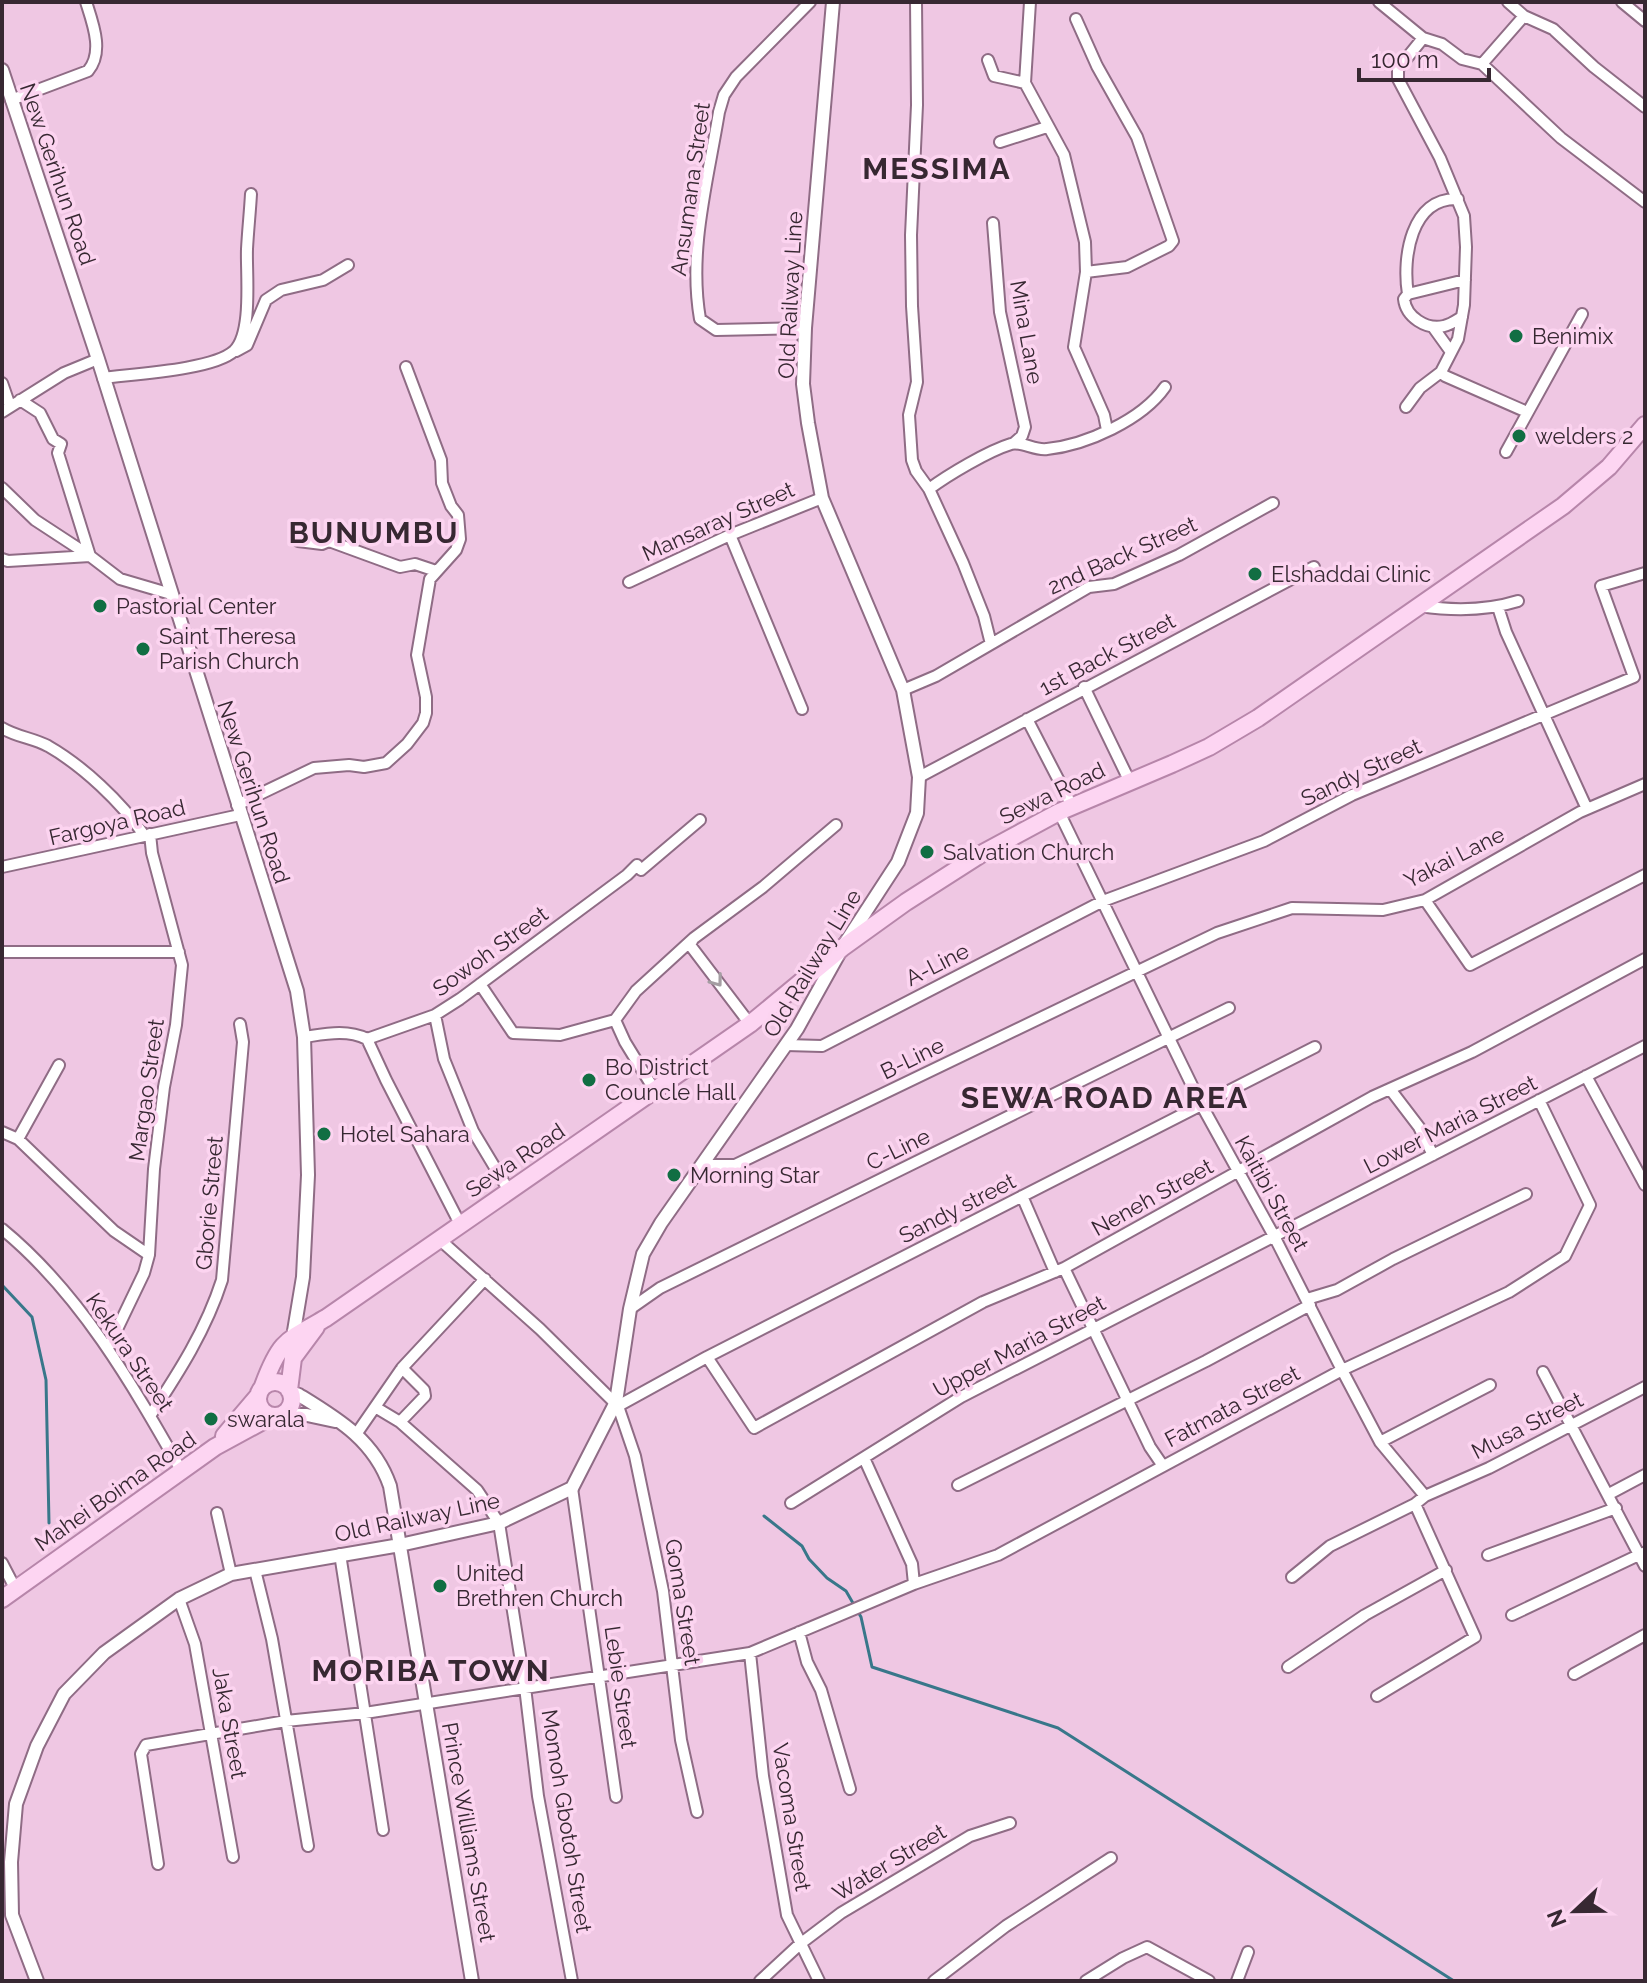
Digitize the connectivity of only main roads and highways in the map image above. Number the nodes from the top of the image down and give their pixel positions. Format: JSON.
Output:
{"nodes":[{"id":1,"x":1645,"y":425,"type":"edge"},
{"id":2,"x":322,"y":1320,"type":"junction"},
{"id":3,"x":260,"y":1391,"type":"junction"},
{"id":4,"x":290,"y":1391,"type":"junction"},
{"id":5,"x":276,"y":1415,"type":"junction"},
{"id":6,"x":215,"y":1447,"type":"junction"},
{"id":7,"x":9,"y":1594,"type":"edge"}],
"edges":[{"from":1,"to":2,"type":"main road","name":"Sewa Road"},
{"from":2,"to":3,"type":"main road"},
{"from":2,"to":4,"type":"main road"},
{"from":3,"to":4,"type":"main road"},
{"from":3,"to":5,"type":"main road"},
{"from":3,"to":6,"type":"main road"},
{"from":4,"to":5,"type":"main road"},
{"from":5,"to":6,"type":"main road"},
{"from":6,"to":7,"type":"main road","name":"Mahei Boima Road"}]}
